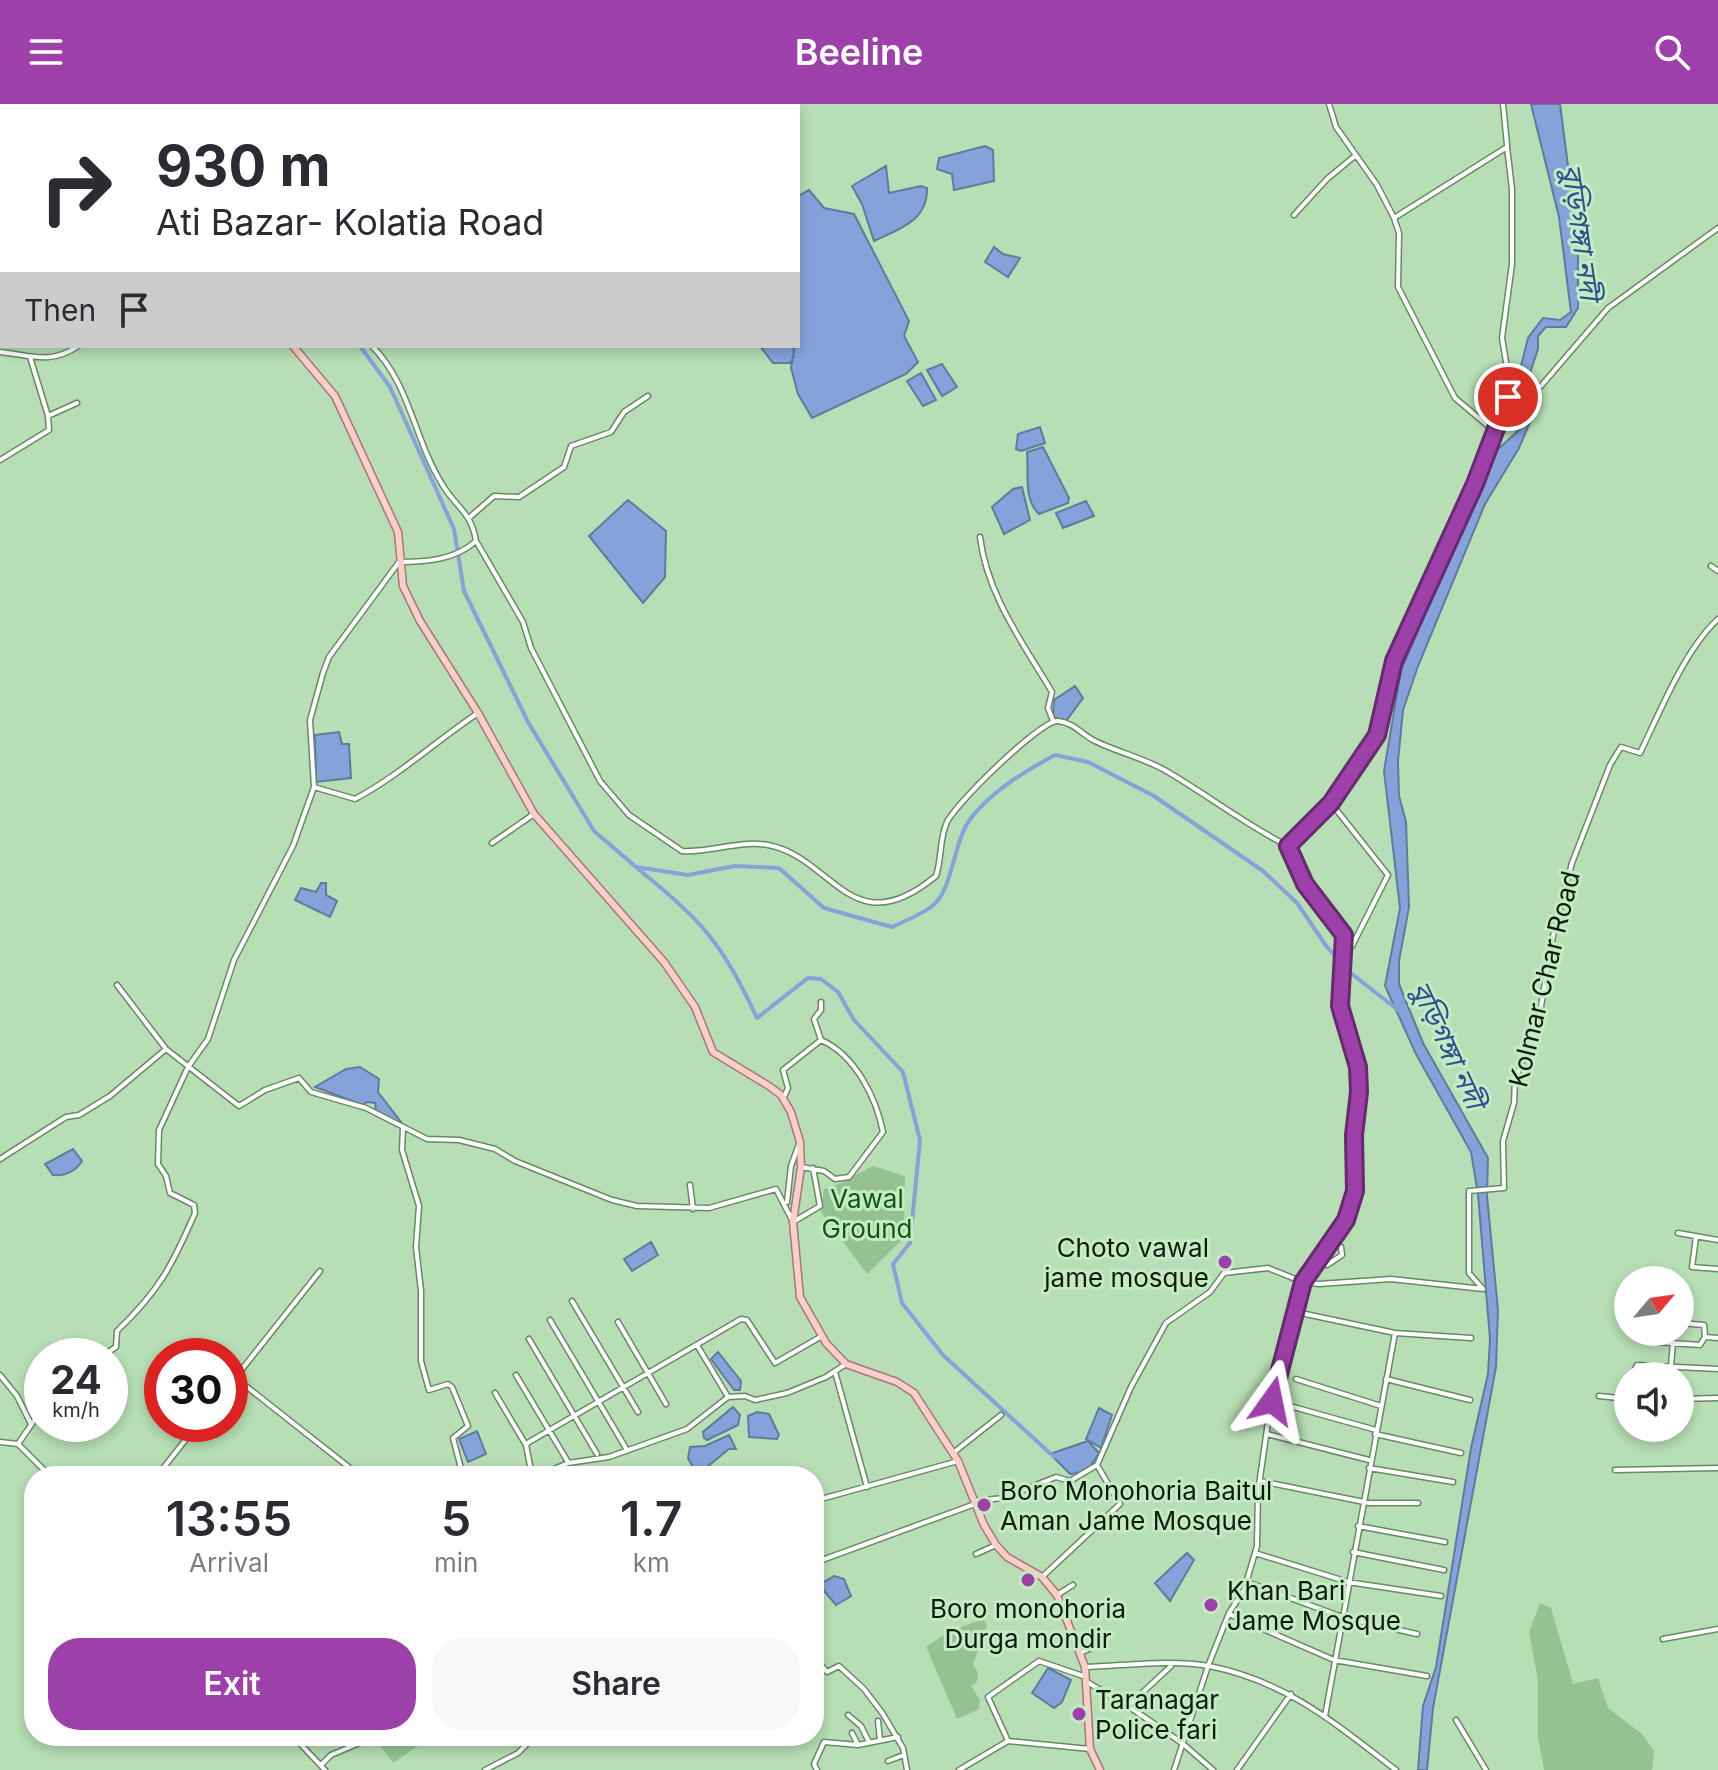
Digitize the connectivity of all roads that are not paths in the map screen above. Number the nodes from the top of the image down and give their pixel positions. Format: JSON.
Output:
{"nodes":[{"id":1,"x":1329,"y":104,"type":"edge"},
{"id":2,"x":1503,"y":104,"type":"edge"},
{"id":3,"x":1507,"y":147,"type":"junction"},
{"id":4,"x":1356,"y":155,"type":"junction"},
{"id":5,"x":1294,"y":215,"type":"dead end"},
{"id":6,"x":1394,"y":218,"type":"junction"},
{"id":7,"x":1718,"y":228,"type":"edge"},
{"id":8,"x":74,"y":348,"type":"edge"},
{"id":9,"x":295,"y":348,"type":"edge"},
{"id":10,"x":374,"y":348,"type":"edge"},
{"id":11,"x":0,"y":352,"type":"edge"},
{"id":12,"x":30,"y":357,"type":"junction"},
{"id":13,"x":648,"y":396,"type":"dead end"},
{"id":14,"x":1508,"y":397,"type":"junction"},
{"id":15,"x":77,"y":403,"type":"dead end"},
{"id":16,"x":48,"y":416,"type":"junction"},
{"id":17,"x":1493,"y":430,"type":"junction"},
{"id":18,"x":0,"y":460,"type":"edge"},
{"id":19,"x":470,"y":517,"type":"junction"},
{"id":20,"x":980,"y":537,"type":"dead end"},
{"id":21,"x":476,"y":541,"type":"junction"},
{"id":22,"x":399,"y":562,"type":"junction"},
{"id":23,"x":1711,"y":566,"type":"dead end"},
{"id":24,"x":1718,"y":571,"type":"edge"},
{"id":25,"x":1718,"y":619,"type":"edge"},
{"id":26,"x":478,"y":713,"type":"junction"},
{"id":27,"x":1053,"y":721,"type":"junction"},
{"id":28,"x":314,"y":787,"type":"junction"},
{"id":29,"x":1331,"y":803,"type":"junction"},
{"id":30,"x":534,"y":814,"type":"junction"},
{"id":31,"x":492,"y":843,"type":"dead end"},
{"id":32,"x":1288,"y":846,"type":"junction"},
{"id":33,"x":1346,"y":947,"type":"junction"},
{"id":34,"x":117,"y":985,"type":"dead end"},
{"id":35,"x":821,"y":1002,"type":"dead end"},
{"id":36,"x":821,"y":1040,"type":"junction"},
{"id":37,"x":166,"y":1049,"type":"junction"},
{"id":38,"x":188,"y":1067,"type":"junction"},
{"id":39,"x":783,"y":1099,"type":"junction"},
{"id":40,"x":403,"y":1128,"type":"junction"},
{"id":41,"x":800,"y":1142,"type":"junction"},
{"id":42,"x":0,"y":1159,"type":"edge"},
{"id":43,"x":801,"y":1167,"type":"junction"},
{"id":44,"x":813,"y":1168,"type":"junction"},
{"id":45,"x":690,"y":1185,"type":"dead end"},
{"id":46,"x":787,"y":1208,"type":"junction"},
{"id":47,"x":693,"y":1209,"type":"junction"},
{"id":48,"x":793,"y":1222,"type":"junction"},
{"id":49,"x":1678,"y":1233,"type":"dead end"},
{"id":50,"x":1696,"y":1237,"type":"junction"},
{"id":51,"x":1718,"y":1240,"type":"edge"},
{"id":52,"x":1341,"y":1247,"type":"dead end"},
{"id":53,"x":1318,"y":1261,"type":"junction"},
{"id":54,"x":1718,"y":1269,"type":"edge"},
{"id":55,"x":320,"y":1271,"type":"dead end"},
{"id":56,"x":1303,"y":1282,"type":"junction"},
{"id":57,"x":572,"y":1301,"type":"dead end"},
{"id":58,"x":1295,"y":1312,"type":"junction"},
{"id":59,"x":550,"y":1320,"type":"dead end"},
{"id":60,"x":618,"y":1322,"type":"dead end"},
{"id":61,"x":1694,"y":1324,"type":"edge"},
{"id":62,"x":1395,"y":1333,"type":"junction"},
{"id":63,"x":822,"y":1336,"type":"junction"},
{"id":64,"x":1705,"y":1337,"type":"junction"},
{"id":65,"x":117,"y":1338,"type":"edge"},
{"id":66,"x":1471,"y":1338,"type":"dead end"},
{"id":67,"x":1718,"y":1338,"type":"edge"},
{"id":68,"x":529,"y":1339,"type":"dead end"},
{"id":69,"x":697,"y":1344,"type":"junction"},
{"id":70,"x":1694,"y":1344,"type":"edge"},
{"id":71,"x":248,"y":1362,"type":"edge"},
{"id":72,"x":846,"y":1364,"type":"junction"},
{"id":73,"x":1694,"y":1367,"type":"edge"},
{"id":74,"x":1718,"y":1369,"type":"edge"},
{"id":75,"x":835,"y":1372,"type":"junction"},
{"id":76,"x":647,"y":1373,"type":"junction"},
{"id":77,"x":0,"y":1375,"type":"edge"},
{"id":78,"x":516,"y":1375,"type":"dead end"},
{"id":79,"x":1296,"y":1379,"type":"dead end"},
{"id":80,"x":1386,"y":1379,"type":"junction"},
{"id":81,"x":623,"y":1387,"type":"junction"},
{"id":82,"x":248,"y":1388,"type":"edge"},
{"id":83,"x":495,"y":1393,"type":"dead end"},
{"id":84,"x":1599,"y":1396,"type":"dead end"},
{"id":85,"x":728,"y":1397,"type":"junction"},
{"id":86,"x":1614,"y":1398,"type":"edge"},
{"id":87,"x":1718,"y":1398,"type":"edge"},
{"id":88,"x":1694,"y":1399,"type":"edge"},
{"id":89,"x":1470,"y":1400,"type":"dead end"},
{"id":90,"x":598,"y":1401,"type":"junction"},
{"id":91,"x":1272,"y":1401,"type":"junction"},
{"id":92,"x":666,"y":1404,"type":"dead end"},
{"id":93,"x":1381,"y":1406,"type":"junction"},
{"id":94,"x":24,"y":1410,"type":"edge"},
{"id":95,"x":638,"y":1412,"type":"dead end"},
{"id":96,"x":573,"y":1415,"type":"junction"},
{"id":97,"x":1001,"y":1415,"type":"dead end"},
{"id":98,"x":549,"y":1430,"type":"junction"},
{"id":99,"x":1376,"y":1432,"type":"junction"},
{"id":100,"x":1267,"y":1434,"type":"junction"},
{"id":101,"x":24,"y":1435,"type":"edge"},
{"id":102,"x":0,"y":1442,"type":"edge"},
{"id":103,"x":184,"y":1442,"type":"edge"},
{"id":104,"x":18,"y":1444,"type":"junction"},
{"id":105,"x":526,"y":1445,"type":"junction"},
{"id":106,"x":627,"y":1450,"type":"junction"},
{"id":107,"x":953,"y":1453,"type":"junction"},
{"id":108,"x":1461,"y":1453,"type":"dead end"},
{"id":109,"x":597,"y":1454,"type":"dead end"},
{"id":110,"x":958,"y":1461,"type":"junction"},
{"id":111,"x":1370,"y":1461,"type":"junction"},
{"id":112,"x":568,"y":1463,"type":"junction"},
{"id":113,"x":1097,"y":1465,"type":"junction"},
{"id":114,"x":40,"y":1466,"type":"edge"},
{"id":115,"x":165,"y":1466,"type":"edge"},
{"id":116,"x":347,"y":1466,"type":"edge"},
{"id":117,"x":460,"y":1466,"type":"edge"},
{"id":118,"x":530,"y":1466,"type":"edge"},
{"id":119,"x":561,"y":1466,"type":"edge"},
{"id":120,"x":1369,"y":1468,"type":"junction"},
{"id":121,"x":1718,"y":1468,"type":"edge"},
{"id":122,"x":1615,"y":1470,"type":"dead end"},
{"id":123,"x":1260,"y":1481,"type":"junction"},
{"id":124,"x":1453,"y":1482,"type":"dead end"},
{"id":125,"x":867,"y":1487,"type":"junction"},
{"id":126,"x":824,"y":1498,"type":"edge"},
{"id":127,"x":1362,"y":1501,"type":"junction"},
{"id":128,"x":975,"y":1503,"type":"junction"},
{"id":129,"x":1418,"y":1503,"type":"dead end"},
{"id":130,"x":1358,"y":1526,"type":"junction"},
{"id":131,"x":1445,"y":1542,"type":"dead end"},
{"id":132,"x":996,"y":1545,"type":"junction"},
{"id":133,"x":1353,"y":1552,"type":"junction"},
{"id":134,"x":1255,"y":1553,"type":"junction"},
{"id":135,"x":976,"y":1554,"type":"dead end"},
{"id":136,"x":824,"y":1559,"type":"edge"},
{"id":137,"x":1444,"y":1570,"type":"dead end"},
{"id":138,"x":1042,"y":1577,"type":"junction"},
{"id":139,"x":1247,"y":1582,"type":"junction"},
{"id":140,"x":1348,"y":1582,"type":"junction"},
{"id":141,"x":1073,"y":1585,"type":"dead end"},
{"id":142,"x":1057,"y":1595,"type":"junction"},
{"id":143,"x":1441,"y":1596,"type":"dead end"},
{"id":144,"x":1229,"y":1614,"type":"junction"},
{"id":145,"x":1342,"y":1617,"type":"junction"},
{"id":146,"x":1718,"y":1629,"type":"edge"},
{"id":147,"x":1417,"y":1634,"type":"dead end"},
{"id":148,"x":1663,"y":1639,"type":"dead end"},
{"id":149,"x":1089,"y":1649,"type":"dead end"},
{"id":150,"x":1080,"y":1653,"type":"junction"},
{"id":151,"x":1334,"y":1660,"type":"junction"},
{"id":152,"x":1172,"y":1665,"type":"junction"},
{"id":153,"x":1208,"y":1666,"type":"junction"},
{"id":154,"x":1085,"y":1667,"type":"junction"},
{"id":155,"x":824,"y":1669,"type":"edge"},
{"id":156,"x":1427,"y":1676,"type":"dead end"},
{"id":157,"x":1087,"y":1679,"type":"junction"},
{"id":158,"x":1291,"y":1694,"type":"junction"},
{"id":159,"x":1127,"y":1704,"type":"junction"},
{"id":160,"x":848,"y":1715,"type":"dead end"},
{"id":161,"x":1325,"y":1716,"type":"junction"},
{"id":162,"x":1456,"y":1720,"type":"dead end"},
{"id":163,"x":878,"y":1721,"type":"dead end"},
{"id":164,"x":852,"y":1733,"type":"dead end"},
{"id":165,"x":898,"y":1737,"type":"junction"},
{"id":166,"x":880,"y":1740,"type":"junction"},
{"id":167,"x":1008,"y":1741,"type":"junction"},
{"id":168,"x":824,"y":1742,"type":"edge"},
{"id":169,"x":869,"y":1742,"type":"junction"},
{"id":170,"x":1182,"y":1743,"type":"junction"},
{"id":171,"x":858,"y":1745,"type":"junction"},
{"id":172,"x":302,"y":1746,"type":"edge"},
{"id":173,"x":352,"y":1746,"type":"edge"},
{"id":174,"x":523,"y":1746,"type":"edge"},
{"id":175,"x":822,"y":1746,"type":"edge"},
{"id":176,"x":1089,"y":1748,"type":"junction"},
{"id":177,"x":904,"y":1755,"type":"junction"},
{"id":178,"x":888,"y":1761,"type":"dead end"},
{"id":179,"x":323,"y":1768,"type":"edge"},
{"id":180,"x":485,"y":1770,"type":"edge"},
{"id":181,"x":817,"y":1770,"type":"edge"},
{"id":182,"x":907,"y":1770,"type":"edge"},
{"id":183,"x":959,"y":1770,"type":"edge"},
{"id":184,"x":1100,"y":1770,"type":"edge"},
{"id":185,"x":1174,"y":1770,"type":"edge"},
{"id":186,"x":1213,"y":1770,"type":"edge"},
{"id":187,"x":1237,"y":1770,"type":"edge"},
{"id":188,"x":1396,"y":1770,"type":"edge"},
{"id":189,"x":1486,"y":1770,"type":"edge"}],
"edges":[{"from":1,"to":4,"type":"street"},
{"from":2,"to":3,"type":"street"},
{"from":3,"to":6,"type":"street"},
{"from":3,"to":14,"type":"street"},
{"from":4,"to":5,"type":"street"},
{"from":4,"to":6,"type":"street"},
{"from":6,"to":17,"type":"street"},
{"from":7,"to":14,"type":"street"},
{"from":8,"to":12,"type":"street"},
{"from":9,"to":22,"type":"main road"},
{"from":10,"to":19,"type":"street"},
{"from":11,"to":12,"type":"street"},
{"from":12,"to":16,"type":"street"},
{"from":13,"to":19,"type":"street"},
{"from":14,"to":17,"type":"street"},
{"from":15,"to":16,"type":"street"},
{"from":16,"to":18,"type":"street"},
{"from":17,"to":29,"type":"street"},
{"from":19,"to":21,"type":"street"},
{"from":20,"to":27,"type":"street"},
{"from":21,"to":22,"type":"street"},
{"from":21,"to":27,"type":"street"},
{"from":22,"to":26,"type":"main road"},
{"from":22,"to":28,"type":"street"},
{"from":23,"to":24,"type":"street"},
{"from":25,"to":56,"type":"street","name":"Kolmar Char Road"},
{"from":26,"to":28,"type":"street"},
{"from":26,"to":30,"type":"main road"},
{"from":27,"to":32,"type":"street"},
{"from":28,"to":38,"type":"street"},
{"from":29,"to":32,"type":"street"},
{"from":29,"to":33,"type":"street"},
{"from":30,"to":31,"type":"street"},
{"from":30,"to":39,"type":"main road"},
{"from":32,"to":33,"type":"street"},
{"from":33,"to":53,"type":"street"},
{"from":34,"to":37,"type":"street"},
{"from":35,"to":36,"type":"street"},
{"from":36,"to":39,"type":"street"},
{"from":36,"to":44,"type":"street"},
{"from":37,"to":38,"type":"street"},
{"from":37,"to":42,"type":"street"},
{"from":38,"to":40,"type":"street"},
{"from":38,"to":65,"type":"street"},
{"from":39,"to":41,"type":"main road"},
{"from":40,"to":47,"type":"street"},
{"from":40,"to":117,"type":"street"},
{"from":41,"to":43,"type":"main road"},
{"from":41,"to":46,"type":"street"},
{"from":43,"to":44,"type":"street"},
{"from":43,"to":48,"type":"main road"},
{"from":44,"to":48,"type":"street"},
{"from":45,"to":47,"type":"street"},
{"from":46,"to":47,"type":"street"},
{"from":46,"to":48,"type":"street"},
{"from":48,"to":63,"type":"main road"},
{"from":49,"to":50,"type":"street"},
{"from":50,"to":51,"type":"street"},
{"from":50,"to":54,"type":"street"},
{"from":52,"to":53,"type":"street"},
{"from":53,"to":56,"type":"street"},
{"from":55,"to":71,"type":"street"},
{"from":56,"to":58,"type":"street"},
{"from":56,"to":113,"type":"street"},
{"from":57,"to":81,"type":"street"},
{"from":58,"to":62,"type":"street"},
{"from":58,"to":91,"type":"street"},
{"from":59,"to":90,"type":"street"},
{"from":60,"to":76,"type":"street"},
{"from":61,"to":64,"type":"street"},
{"from":62,"to":66,"type":"street"},
{"from":62,"to":80,"type":"street"},
{"from":63,"to":69,"type":"street"},
{"from":63,"to":72,"type":"main road"},
{"from":64,"to":67,"type":"street"},
{"from":64,"to":70,"type":"street"},
{"from":68,"to":96,"type":"street"},
{"from":69,"to":76,"type":"street"},
{"from":69,"to":85,"type":"street"},
{"from":72,"to":75,"type":"street"},
{"from":72,"to":107,"type":"main road"},
{"from":73,"to":74,"type":"street"},
{"from":75,"to":85,"type":"street"},
{"from":75,"to":125,"type":"street"},
{"from":76,"to":81,"type":"street"},
{"from":76,"to":92,"type":"street"},
{"from":77,"to":94,"type":"street"},
{"from":78,"to":98,"type":"street"},
{"from":79,"to":93,"type":"street"},
{"from":80,"to":89,"type":"street"},
{"from":80,"to":93,"type":"street"},
{"from":81,"to":90,"type":"street"},
{"from":81,"to":95,"type":"street"},
{"from":82,"to":116,"type":"street"},
{"from":83,"to":105,"type":"street"},
{"from":84,"to":86,"type":"street"},
{"from":85,"to":106,"type":"street"},
{"from":87,"to":88,"type":"street"},
{"from":90,"to":96,"type":"street"},
{"from":90,"to":106,"type":"street"},
{"from":91,"to":99,"type":"street"},
{"from":91,"to":100,"type":"street"},
{"from":93,"to":99,"type":"street"},
{"from":96,"to":98,"type":"street"},
{"from":96,"to":109,"type":"street"},
{"from":97,"to":107,"type":"street"},
{"from":98,"to":105,"type":"street"},
{"from":98,"to":112,"type":"street"},
{"from":99,"to":108,"type":"street"},
{"from":99,"to":111,"type":"street"},
{"from":100,"to":111,"type":"street"},
{"from":100,"to":123,"type":"street"},
{"from":101,"to":104,"type":"street"},
{"from":102,"to":104,"type":"street"},
{"from":103,"to":115,"type":"street"},
{"from":104,"to":114,"type":"street"},
{"from":105,"to":118,"type":"street"},
{"from":106,"to":112,"type":"street"},
{"from":107,"to":110,"type":"main road"},
{"from":110,"to":125,"type":"street"},
{"from":110,"to":128,"type":"main road"},
{"from":111,"to":120,"type":"street"},
{"from":112,"to":119,"type":"street"},
{"from":113,"to":128,"type":"street"},
{"from":113,"to":138,"type":"street"},
{"from":120,"to":124,"type":"street"},
{"from":120,"to":127,"type":"street"},
{"from":121,"to":122,"type":"street"},
{"from":123,"to":127,"type":"street"},
{"from":123,"to":134,"type":"street"},
{"from":125,"to":126,"type":"street"},
{"from":127,"to":129,"type":"street"},
{"from":127,"to":130,"type":"street"},
{"from":128,"to":132,"type":"main road"},
{"from":128,"to":136,"type":"street"},
{"from":130,"to":131,"type":"street"},
{"from":130,"to":133,"type":"street"},
{"from":132,"to":135,"type":"street"},
{"from":132,"to":138,"type":"main road"},
{"from":133,"to":137,"type":"street"},
{"from":133,"to":140,"type":"street"},
{"from":134,"to":139,"type":"street"},
{"from":134,"to":140,"type":"street"},
{"from":138,"to":142,"type":"main road"},
{"from":139,"to":144,"type":"street"},
{"from":139,"to":145,"type":"street"},
{"from":140,"to":143,"type":"street"},
{"from":140,"to":145,"type":"street"},
{"from":141,"to":142,"type":"street"},
{"from":142,"to":150,"type":"main road"},
{"from":144,"to":151,"type":"street"},
{"from":144,"to":153,"type":"street"},
{"from":145,"to":147,"type":"street"},
{"from":145,"to":151,"type":"street"},
{"from":146,"to":148,"type":"street"},
{"from":149,"to":150,"type":"street"},
{"from":150,"to":154,"type":"main road"},
{"from":151,"to":156,"type":"street"},
{"from":151,"to":161,"type":"street"},
{"from":152,"to":153,"type":"street"},
{"from":152,"to":154,"type":"street"},
{"from":152,"to":159,"type":"street"},
{"from":153,"to":158,"type":"street"},
{"from":153,"to":170,"type":"street"},
{"from":154,"to":157,"type":"main road"},
{"from":155,"to":165,"type":"street"},
{"from":157,"to":159,"type":"street"},
{"from":157,"to":167,"type":"street"},
{"from":157,"to":176,"type":"main road"},
{"from":158,"to":161,"type":"street"},
{"from":158,"to":187,"type":"street"},
{"from":159,"to":170,"type":"street"},
{"from":160,"to":169,"type":"street"},
{"from":161,"to":188,"type":"street"},
{"from":162,"to":189,"type":"street"},
{"from":163,"to":166,"type":"street"},
{"from":164,"to":171,"type":"street"},
{"from":165,"to":166,"type":"street"},
{"from":165,"to":177,"type":"street"},
{"from":166,"to":169,"type":"street"},
{"from":167,"to":176,"type":"street"},
{"from":167,"to":183,"type":"street"},
{"from":168,"to":171,"type":"street"},
{"from":169,"to":171,"type":"street"},
{"from":170,"to":185,"type":"street"},
{"from":170,"to":186,"type":"street"},
{"from":172,"to":179,"type":"street"},
{"from":173,"to":179,"type":"street"},
{"from":174,"to":180,"type":"street"},
{"from":175,"to":181,"type":"street"},
{"from":176,"to":184,"type":"main road"},
{"from":177,"to":178,"type":"street"},
{"from":177,"to":182,"type":"street"}]}
